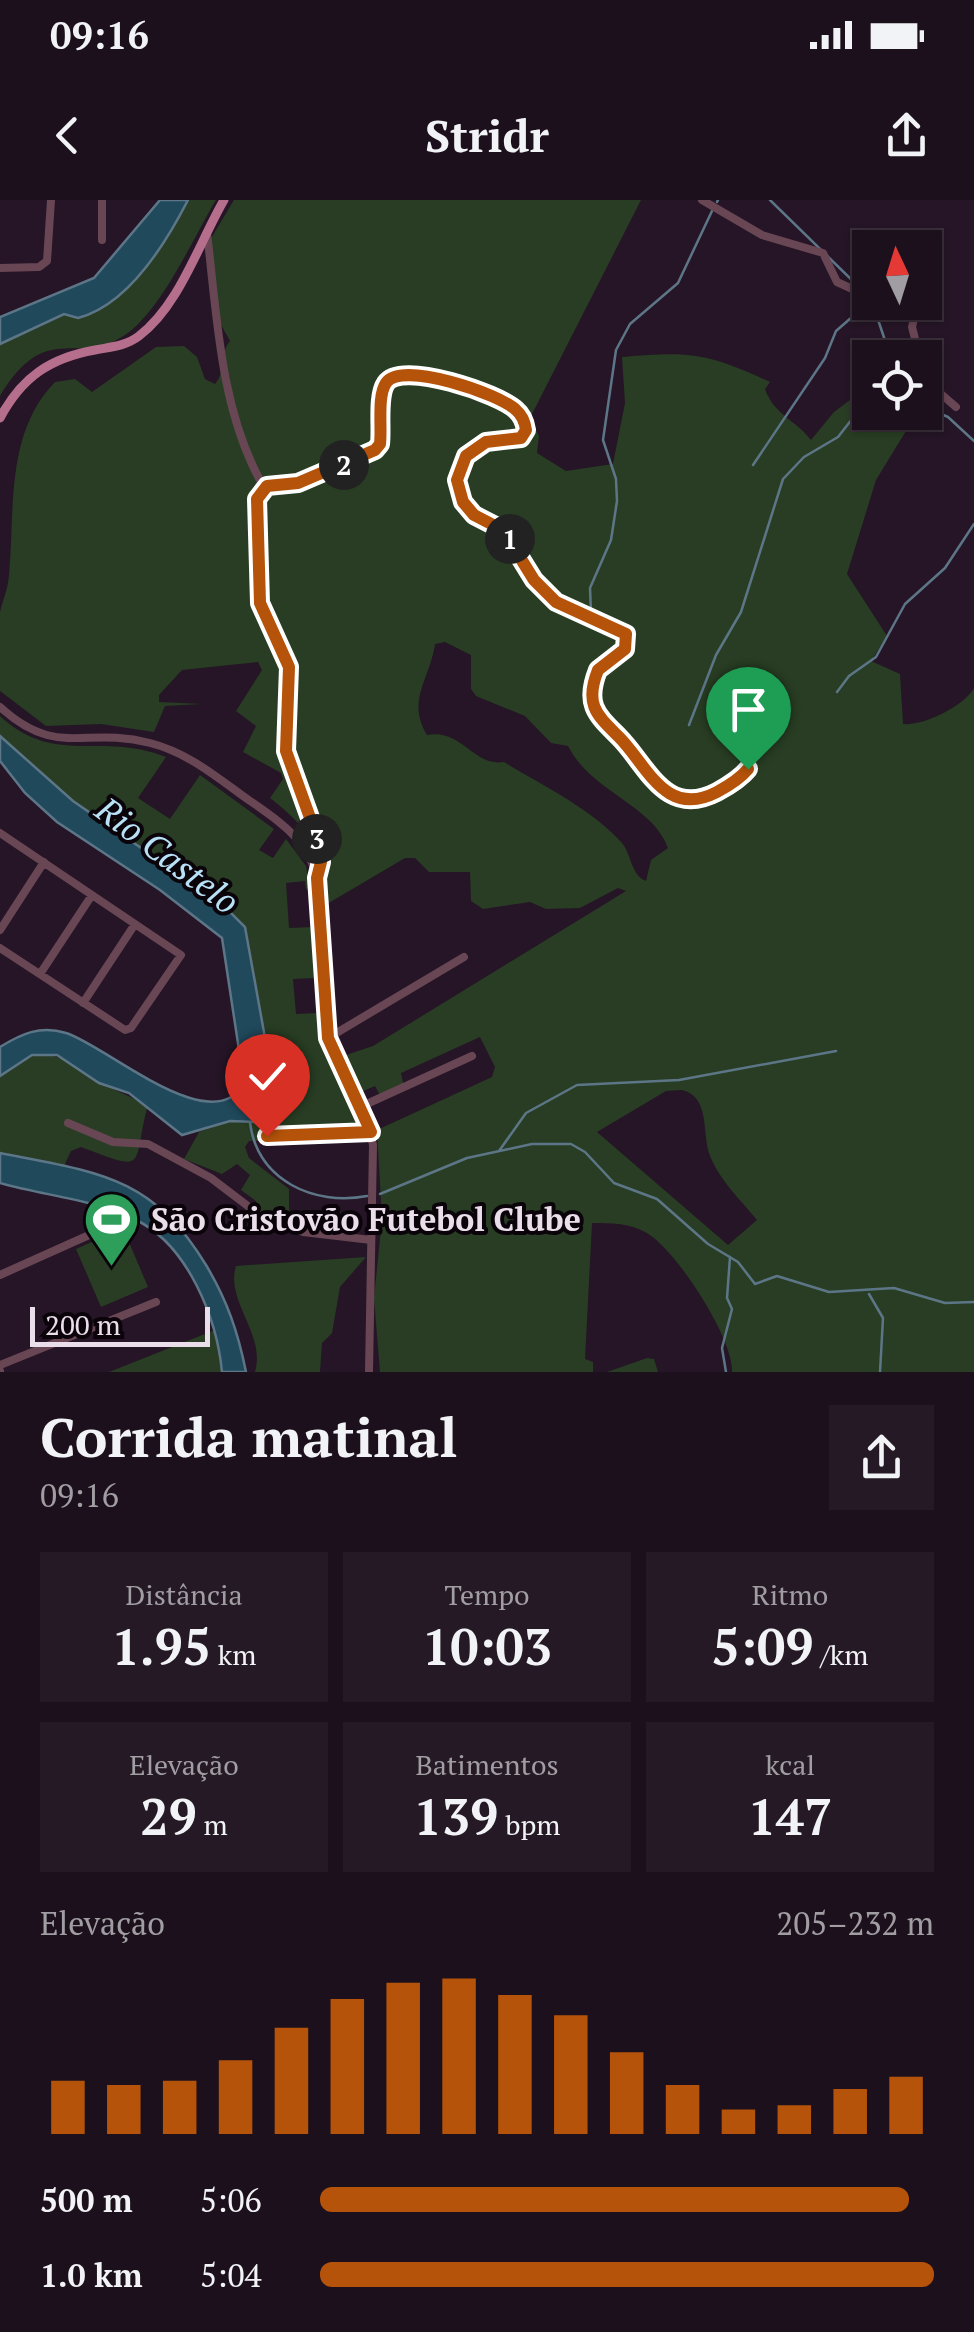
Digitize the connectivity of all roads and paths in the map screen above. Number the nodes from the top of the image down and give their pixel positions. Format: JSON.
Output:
{"nodes":[{"id":1,"x":51,"y":200,"type":"edge"},
{"id":2,"x":102,"y":200,"type":"edge"},
{"id":3,"x":224,"y":200,"type":"edge"},
{"id":4,"x":702,"y":200,"type":"edge"},
{"id":5,"x":206,"y":231,"type":"junction"},
{"id":6,"x":102,"y":240,"type":"dead end"},
{"id":7,"x":0,"y":268,"type":"edge"},
{"id":8,"x":852,"y":288,"type":"edge"},
{"id":9,"x":942,"y":395,"type":"edge"},
{"id":10,"x":956,"y":407,"type":"dead end"},
{"id":11,"x":0,"y":418,"type":"edge"},
{"id":12,"x":267,"y":486,"type":"junction"},
{"id":13,"x":0,"y":707,"type":"edge"},
{"id":14,"x":748,"y":764,"type":"dead end"},
{"id":15,"x":1,"y":835,"type":"edge"},
{"id":16,"x":44,"y":862,"type":"junction"},
{"id":17,"x":317,"y":878,"type":"junction"},
{"id":18,"x":92,"y":894,"type":"junction"},
{"id":19,"x":135,"y":924,"type":"junction"},
{"id":20,"x":0,"y":930,"type":"edge"},
{"id":21,"x":0,"y":948,"type":"edge"},
{"id":22,"x":464,"y":958,"type":"dead end"},
{"id":23,"x":40,"y":974,"type":"junction"},
{"id":24,"x":83,"y":1003,"type":"junction"},
{"id":25,"x":328,"y":1038,"type":"junction"},
{"id":26,"x":472,"y":1056,"type":"dead end"},
{"id":27,"x":360,"y":1108,"type":"junction"},
{"id":28,"x":68,"y":1122,"type":"dead end"},
{"id":29,"x":371,"y":1132,"type":"junction"},
{"id":30,"x":267,"y":1136,"type":"dead end"},
{"id":31,"x":108,"y":1227,"type":"dead end"},
{"id":32,"x":371,"y":1240,"type":"junction"},
{"id":33,"x":0,"y":1275,"type":"edge"},
{"id":34,"x":156,"y":1302,"type":"dead end"},
{"id":35,"x":0,"y":1370,"type":"edge"},
{"id":36,"x":369,"y":1372,"type":"edge"}],
"edges":[{"from":1,"to":7,"type":"street"},
{"from":2,"to":6,"type":"street"},
{"from":3,"to":5,"type":"main road"},
{"from":4,"to":8,"type":"street"},
{"from":5,"to":11,"type":"main road"},
{"from":5,"to":12,"type":"street"},
{"from":9,"to":10,"type":"street"},
{"from":12,"to":14,"type":"street"},
{"from":12,"to":17,"type":"street"},
{"from":13,"to":17,"type":"street"},
{"from":15,"to":16,"type":"street"},
{"from":16,"to":18,"type":"street"},
{"from":16,"to":20,"type":"street"},
{"from":17,"to":25,"type":"street"},
{"from":18,"to":19,"type":"street"},
{"from":18,"to":23,"type":"street"},
{"from":19,"to":24,"type":"street"},
{"from":19,"to":24,"type":"street"},
{"from":21,"to":23,"type":"street"},
{"from":22,"to":25,"type":"street"},
{"from":23,"to":24,"type":"street"},
{"from":25,"to":27,"type":"street"},
{"from":26,"to":27,"type":"street"},
{"from":27,"to":29,"type":"street"},
{"from":28,"to":32,"type":"street"},
{"from":29,"to":30,"type":"street"},
{"from":29,"to":32,"type":"street"},
{"from":31,"to":33,"type":"street"},
{"from":32,"to":36,"type":"street"},
{"from":34,"to":35,"type":"street"}]}
